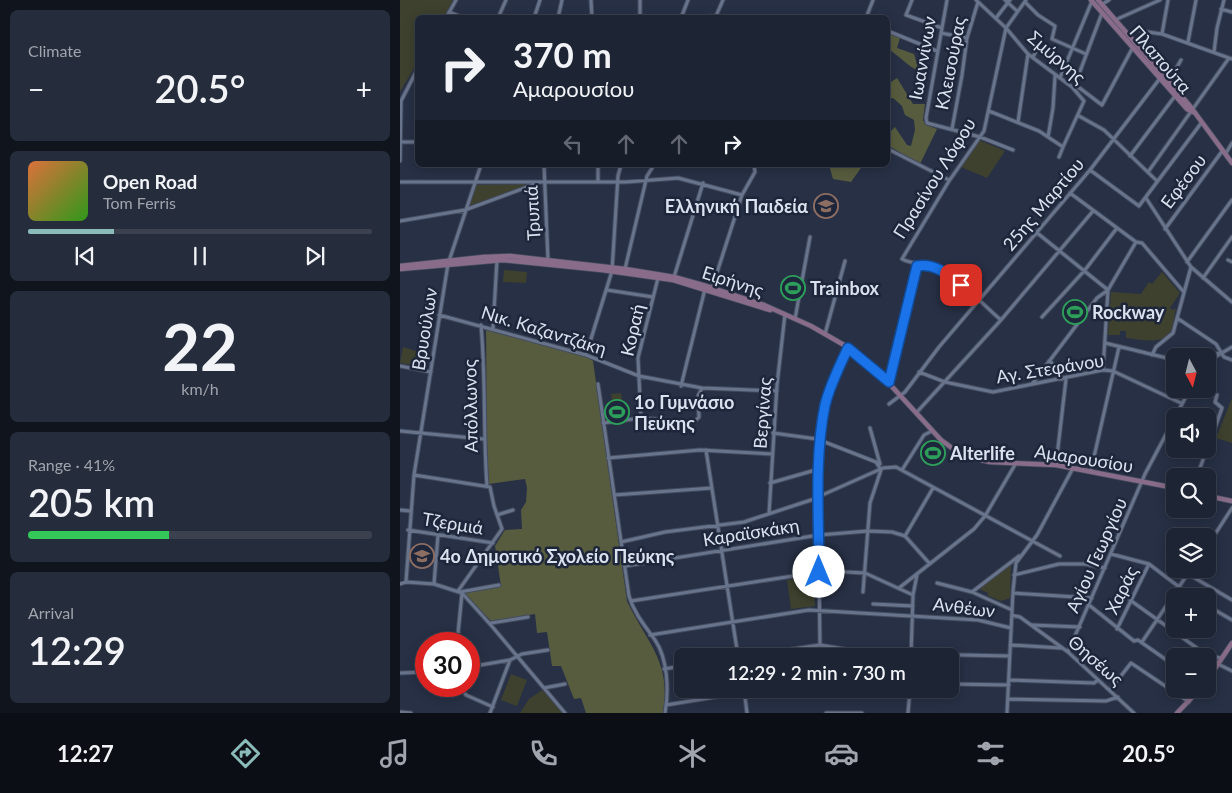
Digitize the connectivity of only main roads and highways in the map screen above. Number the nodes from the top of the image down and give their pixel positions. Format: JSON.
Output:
{"nodes":[{"id":1,"x":1094,"y":0,"type":"edge"},
{"id":2,"x":1113,"y":21,"type":"junction"},
{"id":3,"x":1142,"y":54,"type":"junction"},
{"id":4,"x":1161,"y":76,"type":"junction"},
{"id":5,"x":1193,"y":112,"type":"junction"},
{"id":6,"x":1232,"y":163,"type":"edge"},
{"id":7,"x":449,"y":262,"type":"junction"},
{"id":8,"x":400,"y":266,"type":"edge"},
{"id":9,"x":612,"y":269,"type":"junction"},
{"id":10,"x":400,"y":270,"type":"edge"},
{"id":11,"x":705,"y":288,"type":"junction"},
{"id":12,"x":772,"y":310,"type":"joint"},
{"id":13,"x":1166,"y":486,"type":"edge"},
{"id":14,"x":1216,"y":498,"type":"edge"},
{"id":15,"x":1232,"y":501,"type":"edge"},
{"id":16,"x":1232,"y":642,"type":"edge"},
{"id":17,"x":1216,"y":667,"type":"edge"},
{"id":18,"x":1192,"y":698,"type":"edge"},
{"id":19,"x":1177,"y":713,"type":"edge"}],
"edges":[{"from":1,"to":2,"type":"main road","name":"Πλαπούτα"},
{"from":1,"to":2,"type":"main road","name":"Πλαπούτα"},
{"from":2,"to":3,"type":"main road","name":"Πλαπούτα"},
{"from":2,"to":3,"type":"main road","name":"Πλαπούτα"},
{"from":3,"to":4,"type":"main road","name":"Πλαπούτα"},
{"from":4,"to":5,"type":"main road","name":"Πλαπούτα"},
{"from":4,"to":5,"type":"main road","name":"Πλαπούτα"},
{"from":5,"to":6,"type":"main road","name":"Πλαπούτα"},
{"from":7,"to":8,"type":"main road","name":"Ειρήνης"},
{"from":7,"to":9,"type":"main road","name":"Ειρήνης"},
{"from":7,"to":9,"type":"main road","name":"Ειρήνης"},
{"from":7,"to":10,"type":"main road","name":"Ειρήνης"},
{"from":9,"to":11,"type":"main road","name":"Ειρήνης"},
{"from":9,"to":11,"type":"main road","name":"Ειρήνης"},
{"from":11,"to":12,"type":"main road","name":"Ειρήνης"},
{"from":12,"to":13,"type":"main road","name":"Αμαρουσίου"},
{"from":14,"to":15,"type":"main road"},
{"from":16,"to":17,"type":"main road"},
{"from":18,"to":19,"type":"main road"}]}
